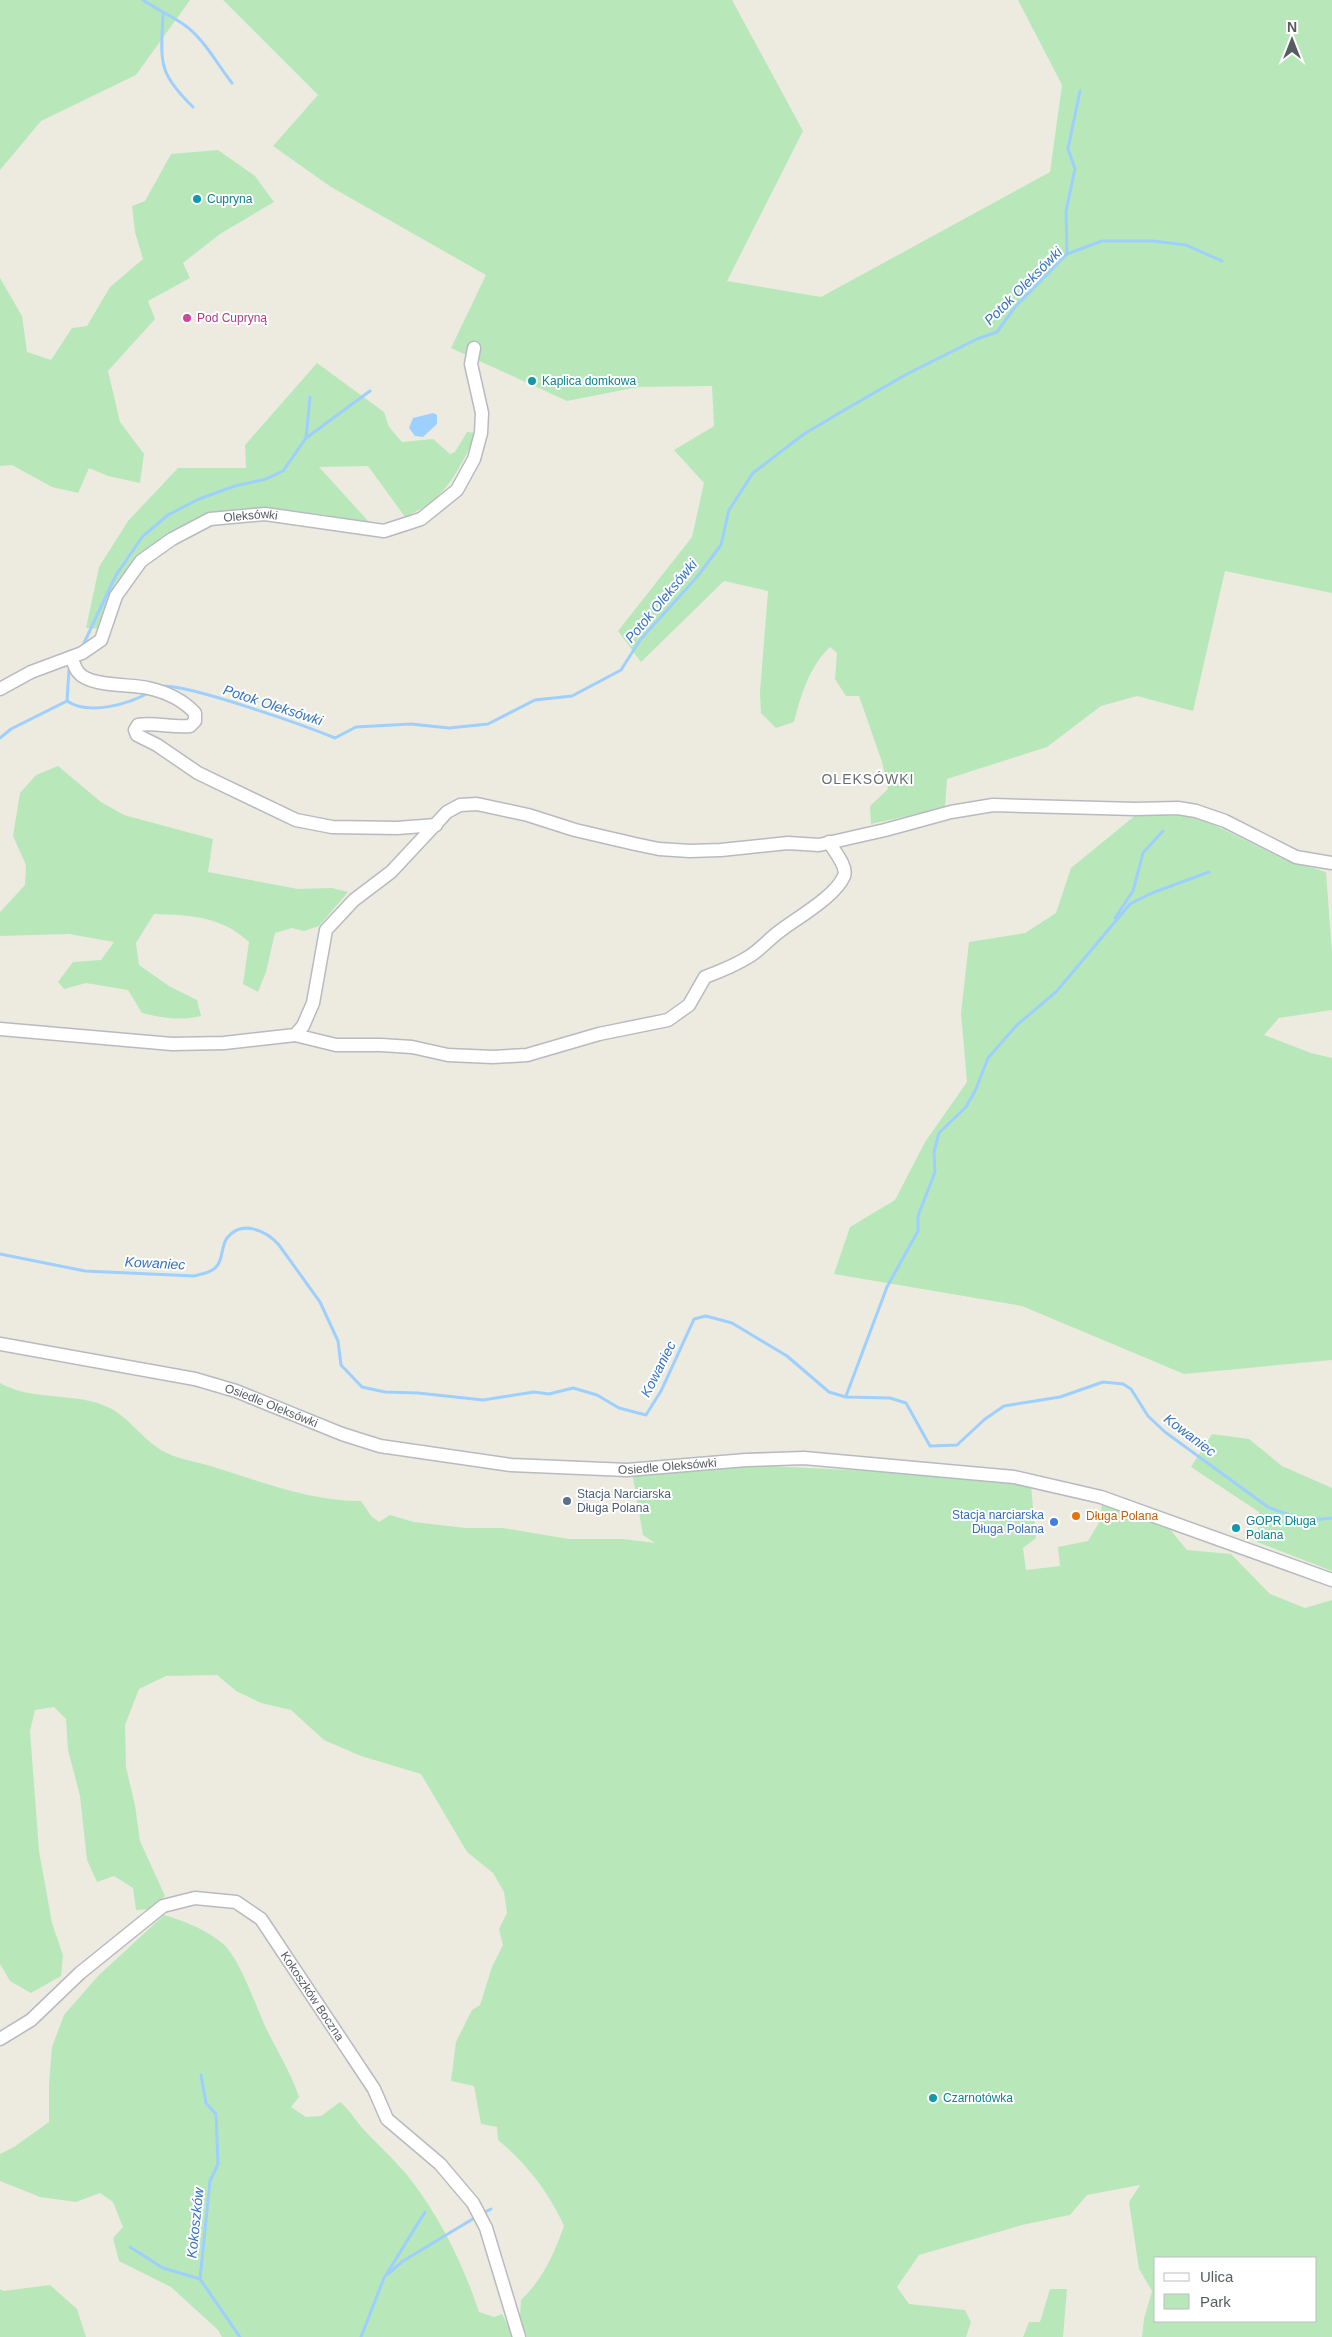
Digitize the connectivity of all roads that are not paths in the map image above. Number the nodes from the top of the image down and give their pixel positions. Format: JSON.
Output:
{"nodes":[{"id":1,"x":474,"y":348,"type":"dead end"},
{"id":2,"x":72,"y":657,"type":"junction"},
{"id":3,"x":0,"y":690,"type":"edge"},
{"id":4,"x":436,"y":825,"type":"junction"},
{"id":5,"x":829,"y":842,"type":"junction"},
{"id":6,"x":1332,"y":863,"type":"edge"},
{"id":7,"x":0,"y":1029,"type":"edge"},
{"id":8,"x":295,"y":1034,"type":"junction"},
{"id":9,"x":0,"y":1344,"type":"edge"},
{"id":10,"x":1332,"y":1580,"type":"edge"},
{"id":11,"x":0,"y":2039,"type":"edge"},
{"id":12,"x":520,"y":2337,"type":"edge"}],
"edges":[{"from":1,"to":2,"type":"street","name":"Oleksówki"},
{"from":2,"to":3,"type":"street","name":"Oleksówki"},
{"from":2,"to":4,"type":"street"},
{"from":4,"to":5,"type":"street"},
{"from":4,"to":8,"type":"street"},
{"from":5,"to":6,"type":"street"},
{"from":5,"to":8,"type":"street"},
{"from":7,"to":8,"type":"street"},
{"from":9,"to":10,"type":"street","name":"Osiedle Oleksówki"},
{"from":11,"to":12,"type":"street","name":"Kokoszków Boczna"}]}
